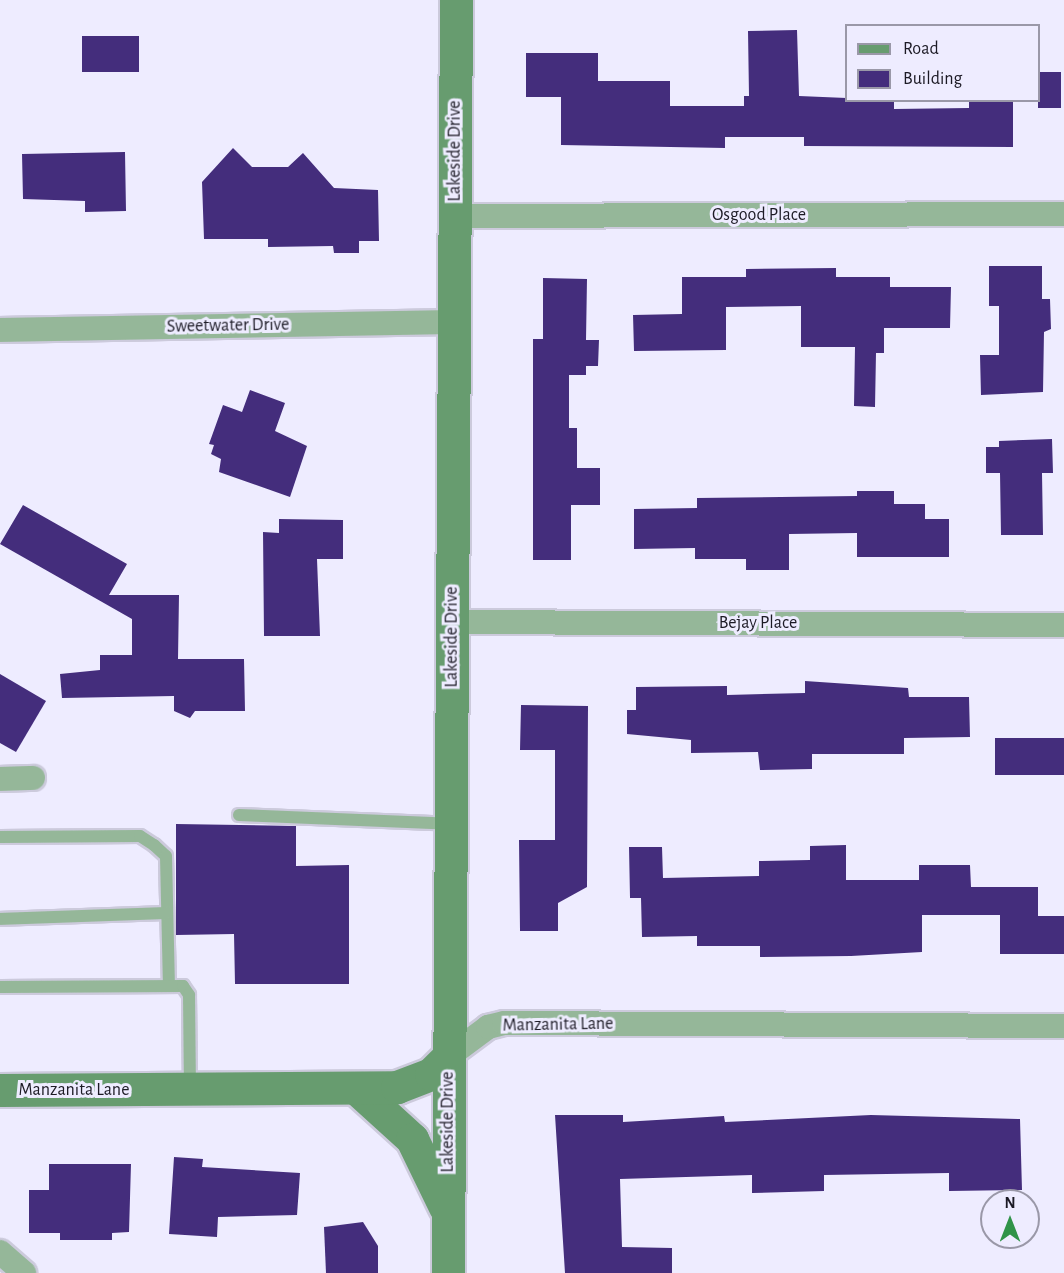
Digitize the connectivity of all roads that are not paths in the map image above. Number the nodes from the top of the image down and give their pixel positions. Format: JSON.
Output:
{"nodes":[{"id":1,"x":456,"y":0,"type":"edge"},
{"id":2,"x":1064,"y":214,"type":"edge"},
{"id":3,"x":454,"y":216,"type":"junction"},
{"id":4,"x":455,"y":322,"type":"junction"},
{"id":5,"x":0,"y":330,"type":"edge"},
{"id":6,"x":452,"y":622,"type":"junction"},
{"id":7,"x":1064,"y":625,"type":"edge"},
{"id":8,"x":33,"y":778,"type":"dead end"},
{"id":9,"x":0,"y":779,"type":"edge"},
{"id":10,"x":239,"y":815,"type":"dead end"},
{"id":11,"x":451,"y":824,"type":"junction"},
{"id":12,"x":0,"y":837,"type":"edge"},
{"id":13,"x":167,"y":913,"type":"junction"},
{"id":14,"x":0,"y":919,"type":"edge"},
{"id":15,"x":169,"y":986,"type":"junction"},
{"id":16,"x":1,"y":988,"type":"edge"},
{"id":17,"x":1064,"y":1026,"type":"edge"},
{"id":18,"x":449,"y":1056,"type":"junction"},
{"id":19,"x":356,"y":1088,"type":"junction"},
{"id":20,"x":190,"y":1089,"type":"junction"},
{"id":21,"x":0,"y":1090,"type":"edge"},
{"id":22,"x":448,"y":1213,"type":"junction"},
{"id":23,"x":0,"y":1252,"type":"edge"},
{"id":24,"x":24,"y":1273,"type":"edge"},
{"id":25,"x":448,"y":1273,"type":"edge"}],
"edges":[{"from":1,"to":3,"type":"main road","name":"Lakeside Drive"},
{"from":2,"to":3,"type":"street","name":"Osgood Place"},
{"from":3,"to":4,"type":"main road","name":"Lakeside Drive"},
{"from":4,"to":5,"type":"street","name":"Sweetwater Drive"},
{"from":4,"to":6,"type":"main road","name":"Lakeside Drive"},
{"from":6,"to":7,"type":"street","name":"Bejay Place"},
{"from":6,"to":11,"type":"main road","name":"Lakeside Drive"},
{"from":8,"to":9,"type":"street"},
{"from":10,"to":11,"type":"lane"},
{"from":11,"to":18,"type":"main road","name":"Lakeside Drive"},
{"from":12,"to":13,"type":"lane"},
{"from":13,"to":14,"type":"lane"},
{"from":13,"to":15,"type":"lane"},
{"from":15,"to":16,"type":"lane"},
{"from":15,"to":20,"type":"lane"},
{"from":17,"to":18,"type":"street","name":"Manzanita Lane"},
{"from":18,"to":19,"type":"main road","name":"Manzanita Lane"},
{"from":18,"to":22,"type":"main road","name":"Lakeside Drive"},
{"from":19,"to":20,"type":"main road","name":"Manzanita Lane"},
{"from":19,"to":22,"type":"main road"},
{"from":20,"to":21,"type":"main road","name":"Manzanita Lane"},
{"from":22,"to":25,"type":"main road","name":"Lakeside Drive"},
{"from":23,"to":24,"type":"street"}]}
